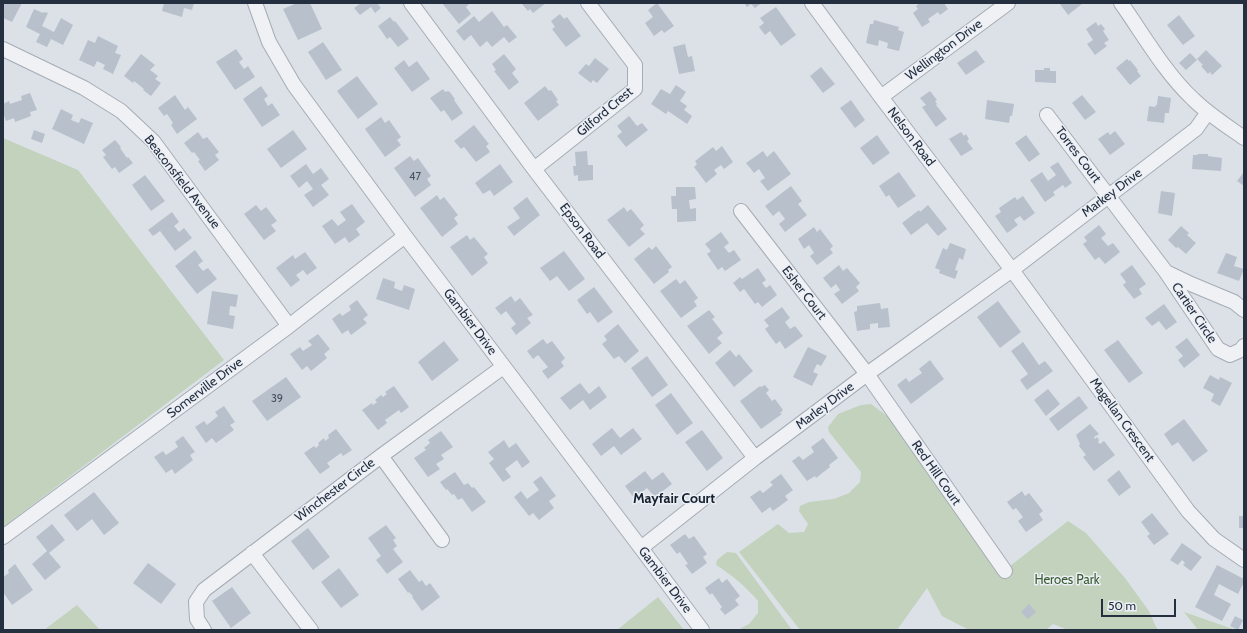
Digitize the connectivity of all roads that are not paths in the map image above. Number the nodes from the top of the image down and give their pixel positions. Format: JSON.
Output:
{"nodes":[{"id":1,"x":255,"y":3,"type":"edge"},
{"id":2,"x":411,"y":3,"type":"edge"},
{"id":3,"x":588,"y":3,"type":"edge"},
{"id":4,"x":812,"y":3,"type":"edge"},
{"id":5,"x":1008,"y":3,"type":"edge"},
{"id":6,"x":1121,"y":3,"type":"edge"},
{"id":7,"x":3,"y":49,"type":"edge"},
{"id":8,"x":881,"y":97,"type":"junction"},
{"id":9,"x":1208,"y":112,"type":"junction"},
{"id":10,"x":1047,"y":115,"type":"dead end"},
{"id":11,"x":1244,"y":138,"type":"edge"},
{"id":12,"x":534,"y":169,"type":"junction"},
{"id":13,"x":1108,"y":196,"type":"junction"},
{"id":14,"x":741,"y":211,"type":"dead end"},
{"id":15,"x":405,"y":236,"type":"junction"},
{"id":16,"x":1012,"y":270,"type":"junction"},
{"id":17,"x":1166,"y":272,"type":"junction"},
{"id":18,"x":1244,"y":310,"type":"edge"},
{"id":19,"x":289,"y":326,"type":"junction"},
{"id":20,"x":1244,"y":346,"type":"edge"},
{"id":21,"x":503,"y":366,"type":"junction"},
{"id":22,"x":867,"y":374,"type":"junction"},
{"id":23,"x":381,"y":456,"type":"junction"},
{"id":24,"x":755,"y":458,"type":"junction"},
{"id":25,"x":3,"y":537,"type":"edge"},
{"id":26,"x":442,"y":540,"type":"dead end"},
{"id":27,"x":641,"y":548,"type":"junction"},
{"id":28,"x":252,"y":553,"type":"junction"},
{"id":29,"x":1244,"y":560,"type":"edge"},
{"id":30,"x":1005,"y":571,"type":"dead end"},
{"id":31,"x":204,"y":630,"type":"edge"},
{"id":32,"x":311,"y":630,"type":"edge"},
{"id":33,"x":702,"y":630,"type":"edge"}],
"edges":[{"from":1,"to":15,"type":"street","name":"Gambier Drive"},
{"from":2,"to":12,"type":"street","name":"Epson Road"},
{"from":3,"to":12,"type":"street","name":"Gilford Crest"},
{"from":4,"to":8,"type":"street","name":"Nelson Road"},
{"from":5,"to":8,"type":"street","name":"Wellington Drive"},
{"from":6,"to":9,"type":"street"},
{"from":7,"to":19,"type":"street","name":"Beaconsfield Avenue"},
{"from":8,"to":16,"type":"street","name":"Nelson Road"},
{"from":9,"to":11,"type":"street"},
{"from":9,"to":13,"type":"street","name":"Markey Drive"},
{"from":10,"to":13,"type":"street","name":"Torres Court"},
{"from":12,"to":24,"type":"street","name":"Epson Road"},
{"from":13,"to":16,"type":"street","name":"Markey Drive"},
{"from":13,"to":17,"type":"street","name":"Cartier Circle"},
{"from":14,"to":22,"type":"street","name":"Esher Court"},
{"from":15,"to":19,"type":"street","name":"Somerville Drive"},
{"from":15,"to":21,"type":"street","name":"Gambier Drive"},
{"from":16,"to":22,"type":"street","name":"Marley Drive"},
{"from":16,"to":29,"type":"street","name":"Magellan Crescent"},
{"from":17,"to":18,"type":"street","name":"Cartier Circle"},
{"from":17,"to":20,"type":"street","name":"Cartier Circle"},
{"from":19,"to":25,"type":"street","name":"Somerville Drive"},
{"from":21,"to":23,"type":"street","name":"Winchester Circle"},
{"from":21,"to":27,"type":"street","name":"Gambier Drive"},
{"from":22,"to":24,"type":"street","name":"Marley Drive"},
{"from":22,"to":30,"type":"street","name":"Red Hill Court"},
{"from":23,"to":26,"type":"street"},
{"from":23,"to":28,"type":"street","name":"Winchester Circle"},
{"from":24,"to":27,"type":"street","name":"Marley Drive"},
{"from":27,"to":33,"type":"street","name":"Gambier Drive"},
{"from":28,"to":31,"type":"street","name":"Winchester Circle"},
{"from":28,"to":32,"type":"street"}]}
